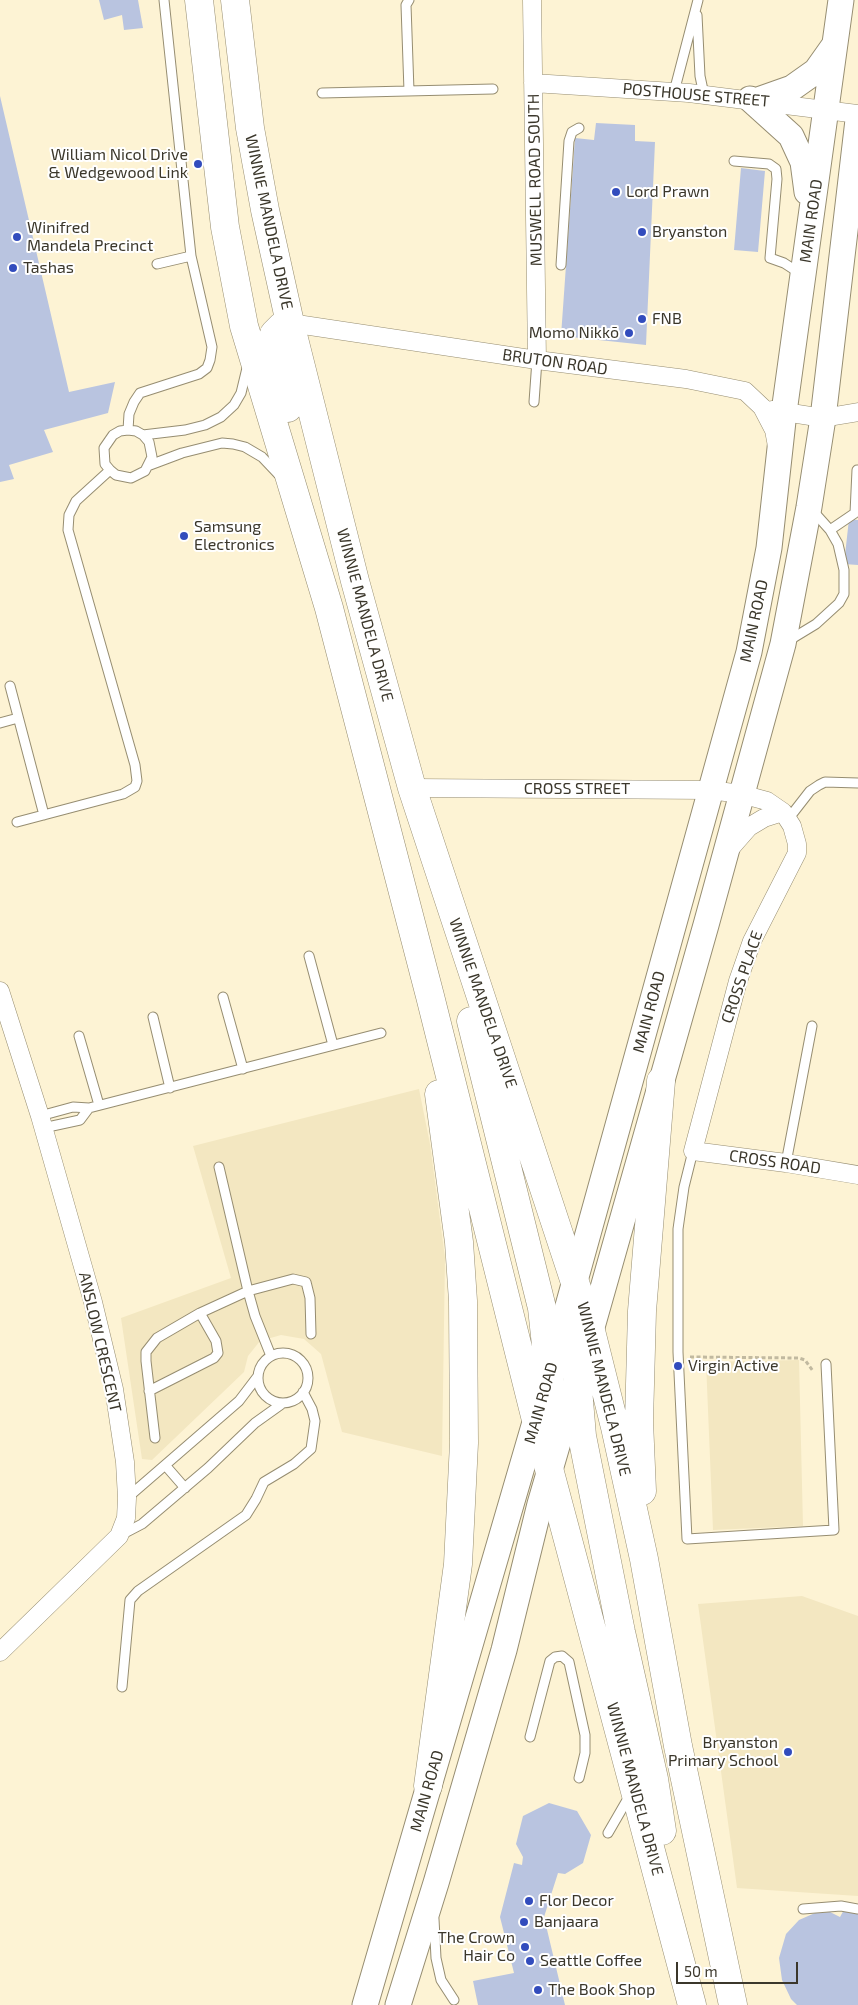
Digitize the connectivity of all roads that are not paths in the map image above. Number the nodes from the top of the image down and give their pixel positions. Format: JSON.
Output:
{"nodes":[{"id":1,"x":164,"y":0,"type":"edge"},
{"id":2,"x":199,"y":0,"type":"edge"},
{"id":3,"x":235,"y":0,"type":"edge"},
{"id":4,"x":532,"y":0,"type":"edge"},
{"id":5,"x":841,"y":0,"type":"edge"},
{"id":6,"x":406,"y":2,"type":"edge"},
{"id":7,"x":697,"y":4,"type":"edge"},
{"id":8,"x":835,"y":45,"type":"junction"},
{"id":9,"x":533,"y":83,"type":"junction"},
{"id":10,"x":493,"y":89,"type":"dead end"},
{"id":11,"x":409,"y":91,"type":"junction"},
{"id":12,"x":674,"y":92,"type":"junction"},
{"id":13,"x":322,"y":93,"type":"dead end"},
{"id":14,"x":704,"y":95,"type":"junction"},
{"id":15,"x":754,"y":100,"type":"junction"},
{"id":16,"x":826,"y":108,"type":"junction"},
{"id":17,"x":858,"y":114,"type":"edge"},
{"id":18,"x":858,"y":120,"type":"edge"},
{"id":19,"x":579,"y":128,"type":"dead end"},
{"id":20,"x":734,"y":161,"type":"dead end"},
{"id":21,"x":812,"y":221,"type":"junction"},
{"id":22,"x":190,"y":256,"type":"junction"},
{"id":23,"x":157,"y":264,"type":"dead end"},
{"id":24,"x":561,"y":265,"type":"dead end"},
{"id":25,"x":804,"y":275,"type":"junction"},
{"id":26,"x":290,"y":323,"type":"junction"},
{"id":27,"x":250,"y":342,"type":"junction"},
{"id":28,"x":538,"y":360,"type":"junction"},
{"id":29,"x":534,"y":402,"type":"dead end"},
{"id":30,"x":773,"y":410,"type":"junction"},
{"id":31,"x":858,"y":412,"type":"edge"},
{"id":32,"x":823,"y":418,"type":"junction"},
{"id":33,"x":128,"y":430,"type":"junction"},
{"id":34,"x":143,"y":435,"type":"junction"},
{"id":35,"x":150,"y":465,"type":"junction"},
{"id":36,"x":110,"y":470,"type":"junction"},
{"id":37,"x":857,"y":470,"type":"edge"},
{"id":38,"x":296,"y":492,"type":"junction"},
{"id":39,"x":809,"y":507,"type":"junction"},
{"id":40,"x":857,"y":513,"type":"edge"},
{"id":41,"x":830,"y":530,"type":"junction"},
{"id":42,"x":329,"y":608,"type":"junction"},
{"id":43,"x":783,"y":644,"type":"junction"},
{"id":44,"x":10,"y":686,"type":"dead end"},
{"id":45,"x":18,"y":718,"type":"junction"},
{"id":46,"x":0,"y":723,"type":"edge"},
{"id":47,"x":858,"y":783,"type":"edge"},
{"id":48,"x":412,"y":788,"type":"junction"},
{"id":49,"x":710,"y":790,"type":"junction"},
{"id":50,"x":741,"y":794,"type":"junction"},
{"id":51,"x":44,"y":815,"type":"junction"},
{"id":52,"x":786,"y":815,"type":"junction"},
{"id":53,"x":17,"y":822,"type":"dead end"},
{"id":54,"x":726,"y":854,"type":"junction"},
{"id":55,"x":449,"y":903,"type":"junction"},
{"id":56,"x":309,"y":956,"type":"dead end"},
{"id":57,"x":0,"y":991,"type":"edge"},
{"id":58,"x":430,"y":996,"type":"junction"},
{"id":59,"x":223,"y":998,"type":"dead end"},
{"id":60,"x":153,"y":1017,"type":"dead end"},
{"id":61,"x":812,"y":1026,"type":"dead end"},
{"id":62,"x":381,"y":1033,"type":"dead end"},
{"id":63,"x":79,"y":1036,"type":"dead end"},
{"id":64,"x":333,"y":1045,"type":"junction"},
{"id":65,"x":243,"y":1069,"type":"junction"},
{"id":66,"x":661,"y":1081,"type":"junction"},
{"id":67,"x":170,"y":1088,"type":"junction"},
{"id":68,"x":99,"y":1106,"type":"junction"},
{"id":69,"x":89,"y":1108,"type":"junction"},
{"id":70,"x":42,"y":1122,"type":"junction"},
{"id":71,"x":693,"y":1151,"type":"junction"},
{"id":72,"x":786,"y":1163,"type":"junction"},
{"id":73,"x":219,"y":1167,"type":"dead end"},
{"id":74,"x":858,"y":1176,"type":"edge"},
{"id":75,"x":576,"y":1280,"type":"junction"},
{"id":76,"x":248,"y":1291,"type":"junction"},
{"id":77,"x":200,"y":1314,"type":"junction"},
{"id":78,"x":591,"y":1330,"type":"junction"},
{"id":79,"x":311,"y":1334,"type":"dead end"},
{"id":80,"x":271,"y":1356,"type":"junction"},
{"id":81,"x":826,"y":1364,"type":"dead end"},
{"id":82,"x":549,"y":1373,"type":"junction"},
{"id":83,"x":258,"y":1376,"type":"junction"},
{"id":84,"x":577,"y":1377,"type":"junction"},
{"id":85,"x":149,"y":1391,"type":"junction"},
{"id":86,"x":304,"y":1392,"type":"junction"},
{"id":87,"x":283,"y":1403,"type":"junction"},
{"id":88,"x":536,"y":1420,"type":"junction"},
{"id":89,"x":155,"y":1438,"type":"dead end"},
{"id":90,"x":165,"y":1465,"type":"junction"},
{"id":91,"x":550,"y":1470,"type":"junction"},
{"id":92,"x":185,"y":1488,"type":"junction"},
{"id":93,"x":127,"y":1498,"type":"junction"},
{"id":94,"x":119,"y":1536,"type":"junction"},
{"id":95,"x":644,"y":1559,"type":"junction"},
{"id":96,"x":0,"y":1652,"type":"edge"},
{"id":97,"x":122,"y":1687,"type":"dead end"},
{"id":98,"x":530,"y":1737,"type":"dead end"},
{"id":99,"x":580,"y":1778,"type":"dead end"},
{"id":100,"x":428,"y":1786,"type":"junction"},
{"id":101,"x":635,"y":1786,"type":"junction"},
{"id":102,"x":608,"y":1834,"type":"dead end"},
{"id":103,"x":436,"y":1884,"type":"junction"},
{"id":104,"x":803,"y":1909,"type":"dead end"},
{"id":105,"x":858,"y":1909,"type":"edge"},
{"id":106,"x":683,"y":1969,"type":"junction"},
{"id":107,"x":454,"y":2000,"type":"dead end"},
{"id":108,"x":365,"y":2005,"type":"edge"},
{"id":109,"x":398,"y":2005,"type":"edge"},
{"id":110,"x":692,"y":2005,"type":"edge"},
{"id":111,"x":733,"y":2005,"type":"edge"}],
"edges":[{"from":1,"to":22,"type":"lane"},
{"from":2,"to":27,"type":"main road","name":"WINNIE MANDELA DRIVE"},
{"from":3,"to":26,"type":"main road","name":"WINNIE MANDELA DRIVE"},
{"from":4,"to":9,"type":"street","name":"MUSWELL ROAD SOUTH"},
{"from":5,"to":8,"type":"main road","name":"MAIN ROAD"},
{"from":6,"to":11,"type":"lane"},
{"from":7,"to":12,"type":"lane"},
{"from":7,"to":14,"type":"lane"},
{"from":8,"to":15,"type":"main road"},
{"from":8,"to":16,"type":"main road","name":"MAIN ROAD"},
{"from":9,"to":12,"type":"street","name":"POSTHOUSE STREET"},
{"from":9,"to":28,"type":"street","name":"MUSWELL ROAD SOUTH"},
{"from":10,"to":11,"type":"lane"},
{"from":11,"to":13,"type":"lane"},
{"from":12,"to":14,"type":"street","name":"POSTHOUSE STREET"},
{"from":14,"to":15,"type":"street","name":"POSTHOUSE STREET"},
{"from":15,"to":16,"type":"street","name":"POSTHOUSE STREET"},
{"from":15,"to":21,"type":"main road"},
{"from":16,"to":17,"type":"street","name":"POSTHOUSE STREET"},
{"from":16,"to":21,"type":"main road","name":"MAIN ROAD"},
{"from":18,"to":32,"type":"main road","name":"MAIN ROAD"},
{"from":19,"to":24,"type":"lane"},
{"from":20,"to":25,"type":"lane"},
{"from":21,"to":25,"type":"main road","name":"MAIN ROAD"},
{"from":22,"to":23,"type":"lane"},
{"from":22,"to":33,"type":"lane"},
{"from":25,"to":30,"type":"main road","name":"MAIN ROAD"},
{"from":26,"to":28,"type":"street","name":"BRUTON ROAD"},
{"from":26,"to":42,"type":"main road"},
{"from":26,"to":48,"type":"main road","name":"WINNIE MANDELA DRIVE"},
{"from":27,"to":34,"type":"lane"},
{"from":27,"to":38,"type":"main road","name":"WINNIE MANDELA DRIVE"},
{"from":28,"to":29,"type":"lane"},
{"from":28,"to":30,"type":"street","name":"BRUTON ROAD"},
{"from":30,"to":32,"type":"street"},
{"from":30,"to":49,"type":"main road","name":"MAIN ROAD"},
{"from":31,"to":32,"type":"street"},
{"from":32,"to":39,"type":"main road","name":"MAIN ROAD"},
{"from":33,"to":34,"type":"lane"},
{"from":33,"to":36,"type":"lane"},
{"from":34,"to":35,"type":"lane"},
{"from":35,"to":36,"type":"lane"},
{"from":35,"to":38,"type":"lane"},
{"from":36,"to":51,"type":"lane"},
{"from":37,"to":40,"type":"lane"},
{"from":38,"to":42,"type":"main road","name":"WINNIE MANDELA DRIVE"},
{"from":39,"to":41,"type":"lane"},
{"from":39,"to":43,"type":"main road","name":"MAIN ROAD"},
{"from":40,"to":41,"type":"lane"},
{"from":41,"to":43,"type":"lane"},
{"from":42,"to":58,"type":"main road","name":"WINNIE MANDELA DRIVE"},
{"from":43,"to":50,"type":"main road","name":"MAIN ROAD"},
{"from":44,"to":45,"type":"lane"},
{"from":45,"to":46,"type":"lane"},
{"from":45,"to":51,"type":"lane"},
{"from":47,"to":52,"type":"lane"},
{"from":48,"to":49,"type":"street","name":"CROSS STREET"},
{"from":48,"to":55,"type":"main road","name":"WINNIE MANDELA DRIVE"},
{"from":49,"to":50,"type":"street","name":"CROSS STREET"},
{"from":49,"to":75,"type":"main road","name":"MAIN ROAD"},
{"from":50,"to":52,"type":"street"},
{"from":50,"to":54,"type":"main road","name":"MAIN ROAD"},
{"from":51,"to":53,"type":"lane"},
{"from":52,"to":54,"type":"street"},
{"from":52,"to":71,"type":"street","name":"CROSS PLACE"},
{"from":54,"to":66,"type":"main road","name":"MAIN ROAD"},
{"from":55,"to":75,"type":"main road","name":"WINNIE MANDELA DRIVE"},
{"from":55,"to":82,"type":"main road"},
{"from":56,"to":64,"type":"lane"},
{"from":57,"to":70,"type":"street","name":"ANSLOW CRESCENT"},
{"from":58,"to":88,"type":"main road","name":"WINNIE MANDELA DRIVE"},
{"from":58,"to":100,"type":"main road"},
{"from":59,"to":65,"type":"lane"},
{"from":60,"to":67,"type":"lane"},
{"from":61,"to":72,"type":"lane"},
{"from":62,"to":64,"type":"lane"},
{"from":63,"to":68,"type":"lane"},
{"from":64,"to":65,"type":"lane"},
{"from":65,"to":67,"type":"lane"},
{"from":66,"to":78,"type":"main road","name":"MAIN ROAD"},
{"from":66,"to":95,"type":"main road"},
{"from":67,"to":68,"type":"lane"},
{"from":68,"to":69,"type":"lane"},
{"from":69,"to":70,"type":"lane"},
{"from":69,"to":70,"type":"lane"},
{"from":70,"to":93,"type":"street","name":"ANSLOW CRESCENT"},
{"from":71,"to":72,"type":"street","name":"CROSS ROAD"},
{"from":71,"to":81,"type":"lane"},
{"from":72,"to":74,"type":"street","name":"CROSS ROAD"},
{"from":73,"to":76,"type":"lane"},
{"from":75,"to":78,"type":"main road","name":"WINNIE MANDELA DRIVE"},
{"from":75,"to":82,"type":"main road","name":"MAIN ROAD"},
{"from":75,"to":84,"type":"main road"},
{"from":76,"to":77,"type":"lane"},
{"from":76,"to":79,"type":"lane"},
{"from":76,"to":80,"type":"lane"},
{"from":77,"to":85,"type":"lane"},
{"from":77,"to":85,"type":"lane"},
{"from":78,"to":84,"type":"main road","name":"MAIN ROAD"},
{"from":78,"to":95,"type":"main road","name":"WINNIE MANDELA DRIVE"},
{"from":80,"to":83,"type":"lane"},
{"from":80,"to":86,"type":"lane"},
{"from":82,"to":88,"type":"main road","name":"MAIN ROAD"},
{"from":82,"to":91,"type":"main road"},
{"from":83,"to":87,"type":"lane"},
{"from":83,"to":90,"type":"lane"},
{"from":84,"to":91,"type":"main road","name":"MAIN ROAD"},
{"from":84,"to":106,"type":"main road"},
{"from":85,"to":89,"type":"lane"},
{"from":86,"to":87,"type":"lane"},
{"from":86,"to":97,"type":"lane"},
{"from":87,"to":92,"type":"lane"},
{"from":88,"to":91,"type":"main road","name":"WINNIE MANDELA DRIVE"},
{"from":88,"to":100,"type":"main road","name":"MAIN ROAD"},
{"from":90,"to":92,"type":"lane"},
{"from":90,"to":93,"type":"lane"},
{"from":91,"to":101,"type":"main road","name":"WINNIE MANDELA DRIVE"},
{"from":91,"to":103,"type":"main road","name":"MAIN ROAD"},
{"from":92,"to":94,"type":"lane"},
{"from":93,"to":94,"type":"street","name":"ANSLOW CRESCENT"},
{"from":94,"to":96,"type":"street","name":"ANSLOW CRESCENT"},
{"from":95,"to":111,"type":"main road","name":"WINNIE MANDELA DRIVE"},
{"from":98,"to":99,"type":"lane"},
{"from":100,"to":108,"type":"main road","name":"MAIN ROAD"},
{"from":101,"to":102,"type":"lane"},
{"from":101,"to":106,"type":"main road","name":"WINNIE MANDELA DRIVE"},
{"from":103,"to":107,"type":"lane"},
{"from":103,"to":109,"type":"main road","name":"MAIN ROAD"},
{"from":104,"to":105,"type":"lane"},
{"from":106,"to":110,"type":"main road","name":"WINNIE MANDELA DRIVE"}]}
